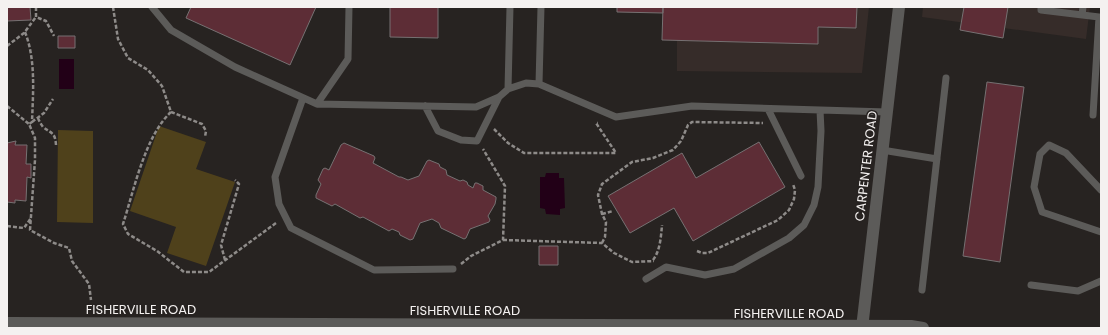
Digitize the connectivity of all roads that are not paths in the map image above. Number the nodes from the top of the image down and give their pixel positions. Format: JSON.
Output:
{"nodes":[{"id":1,"x":152,"y":7,"type":"edge"},
{"id":2,"x":349,"y":7,"type":"edge"},
{"id":3,"x":510,"y":7,"type":"edge"},
{"id":4,"x":540,"y":7,"type":"edge"},
{"id":5,"x":899,"y":7,"type":"edge"},
{"id":6,"x":1041,"y":7,"type":"edge"},
{"id":7,"x":1083,"y":7,"type":"edge"},
{"id":8,"x":1082,"y":15,"type":"junction"},
{"id":9,"x":946,"y":78,"type":"dead end"},
{"id":10,"x":539,"y":84,"type":"junction"},
{"id":11,"x":508,"y":89,"type":"junction"},
{"id":12,"x":499,"y":97,"type":"junction"},
{"id":13,"x":303,"y":98,"type":"junction"},
{"id":14,"x":316,"y":104,"type":"junction"},
{"id":15,"x":425,"y":106,"type":"junction"},
{"id":16,"x":768,"y":109,"type":"junction"},
{"id":17,"x":820,"y":110,"type":"junction"},
{"id":18,"x":887,"y":112,"type":"junction"},
{"id":19,"x":1093,"y":115,"type":"dead end"},
{"id":20,"x":882,"y":150,"type":"junction"},
{"id":21,"x":937,"y":159,"type":"junction"},
{"id":22,"x":801,"y":176,"type":"dead end"},
{"id":23,"x":1101,"y":190,"type":"edge"},
{"id":24,"x":1101,"y":232,"type":"edge"},
{"id":25,"x":453,"y":269,"type":"road end"},
{"id":26,"x":646,"y":279,"type":"dead end"},
{"id":27,"x":1101,"y":281,"type":"edge"},
{"id":28,"x":1031,"y":285,"type":"dead end"},
{"id":29,"x":922,"y":290,"type":"dead end"},
{"id":30,"x":7,"y":323,"type":"edge"},
{"id":31,"x":310,"y":326,"type":"edge"},
{"id":32,"x":690,"y":327,"type":"edge"},
{"id":33,"x":862,"y":328,"type":"edge"},
{"id":34,"x":915,"y":328,"type":"edge"}],
"edges":[{"from":1,"to":13,"type":"lane"},
{"from":2,"to":14,"type":"lane"},
{"from":3,"to":11,"type":"lane"},
{"from":4,"to":10,"type":"lane"},
{"from":5,"to":18,"type":"street","name":"CARPENTER ROAD"},
{"from":6,"to":8,"type":"lane"},
{"from":7,"to":8,"type":"lane"},
{"from":8,"to":19,"type":"lane"},
{"from":9,"to":21,"type":"lane"},
{"from":10,"to":11,"type":"lane"},
{"from":10,"to":16,"type":"lane"},
{"from":11,"to":12,"type":"lane"},
{"from":12,"to":15,"type":"lane"},
{"from":12,"to":15,"type":"lane"},
{"from":13,"to":14,"type":"lane"},
{"from":13,"to":25,"type":"lane"},
{"from":14,"to":15,"type":"lane"},
{"from":16,"to":17,"type":"lane"},
{"from":16,"to":22,"type":"lane"},
{"from":17,"to":18,"type":"lane"},
{"from":17,"to":26,"type":"lane"},
{"from":18,"to":20,"type":"street","name":"CARPENTER ROAD"},
{"from":20,"to":21,"type":"lane"},
{"from":20,"to":33,"type":"street","name":"CARPENTER ROAD"},
{"from":21,"to":29,"type":"lane"},
{"from":23,"to":24,"type":"lane"},
{"from":27,"to":28,"type":"lane"},
{"from":30,"to":31,"type":"street","name":"FISHERVILLE ROAD"},
{"from":31,"to":32,"type":"street","name":"FISHERVILLE ROAD"},
{"from":32,"to":33,"type":"street","name":"FISHERVILLE ROAD"},
{"from":33,"to":34,"type":"street","name":"FISHERVILLE ROAD"}]}
